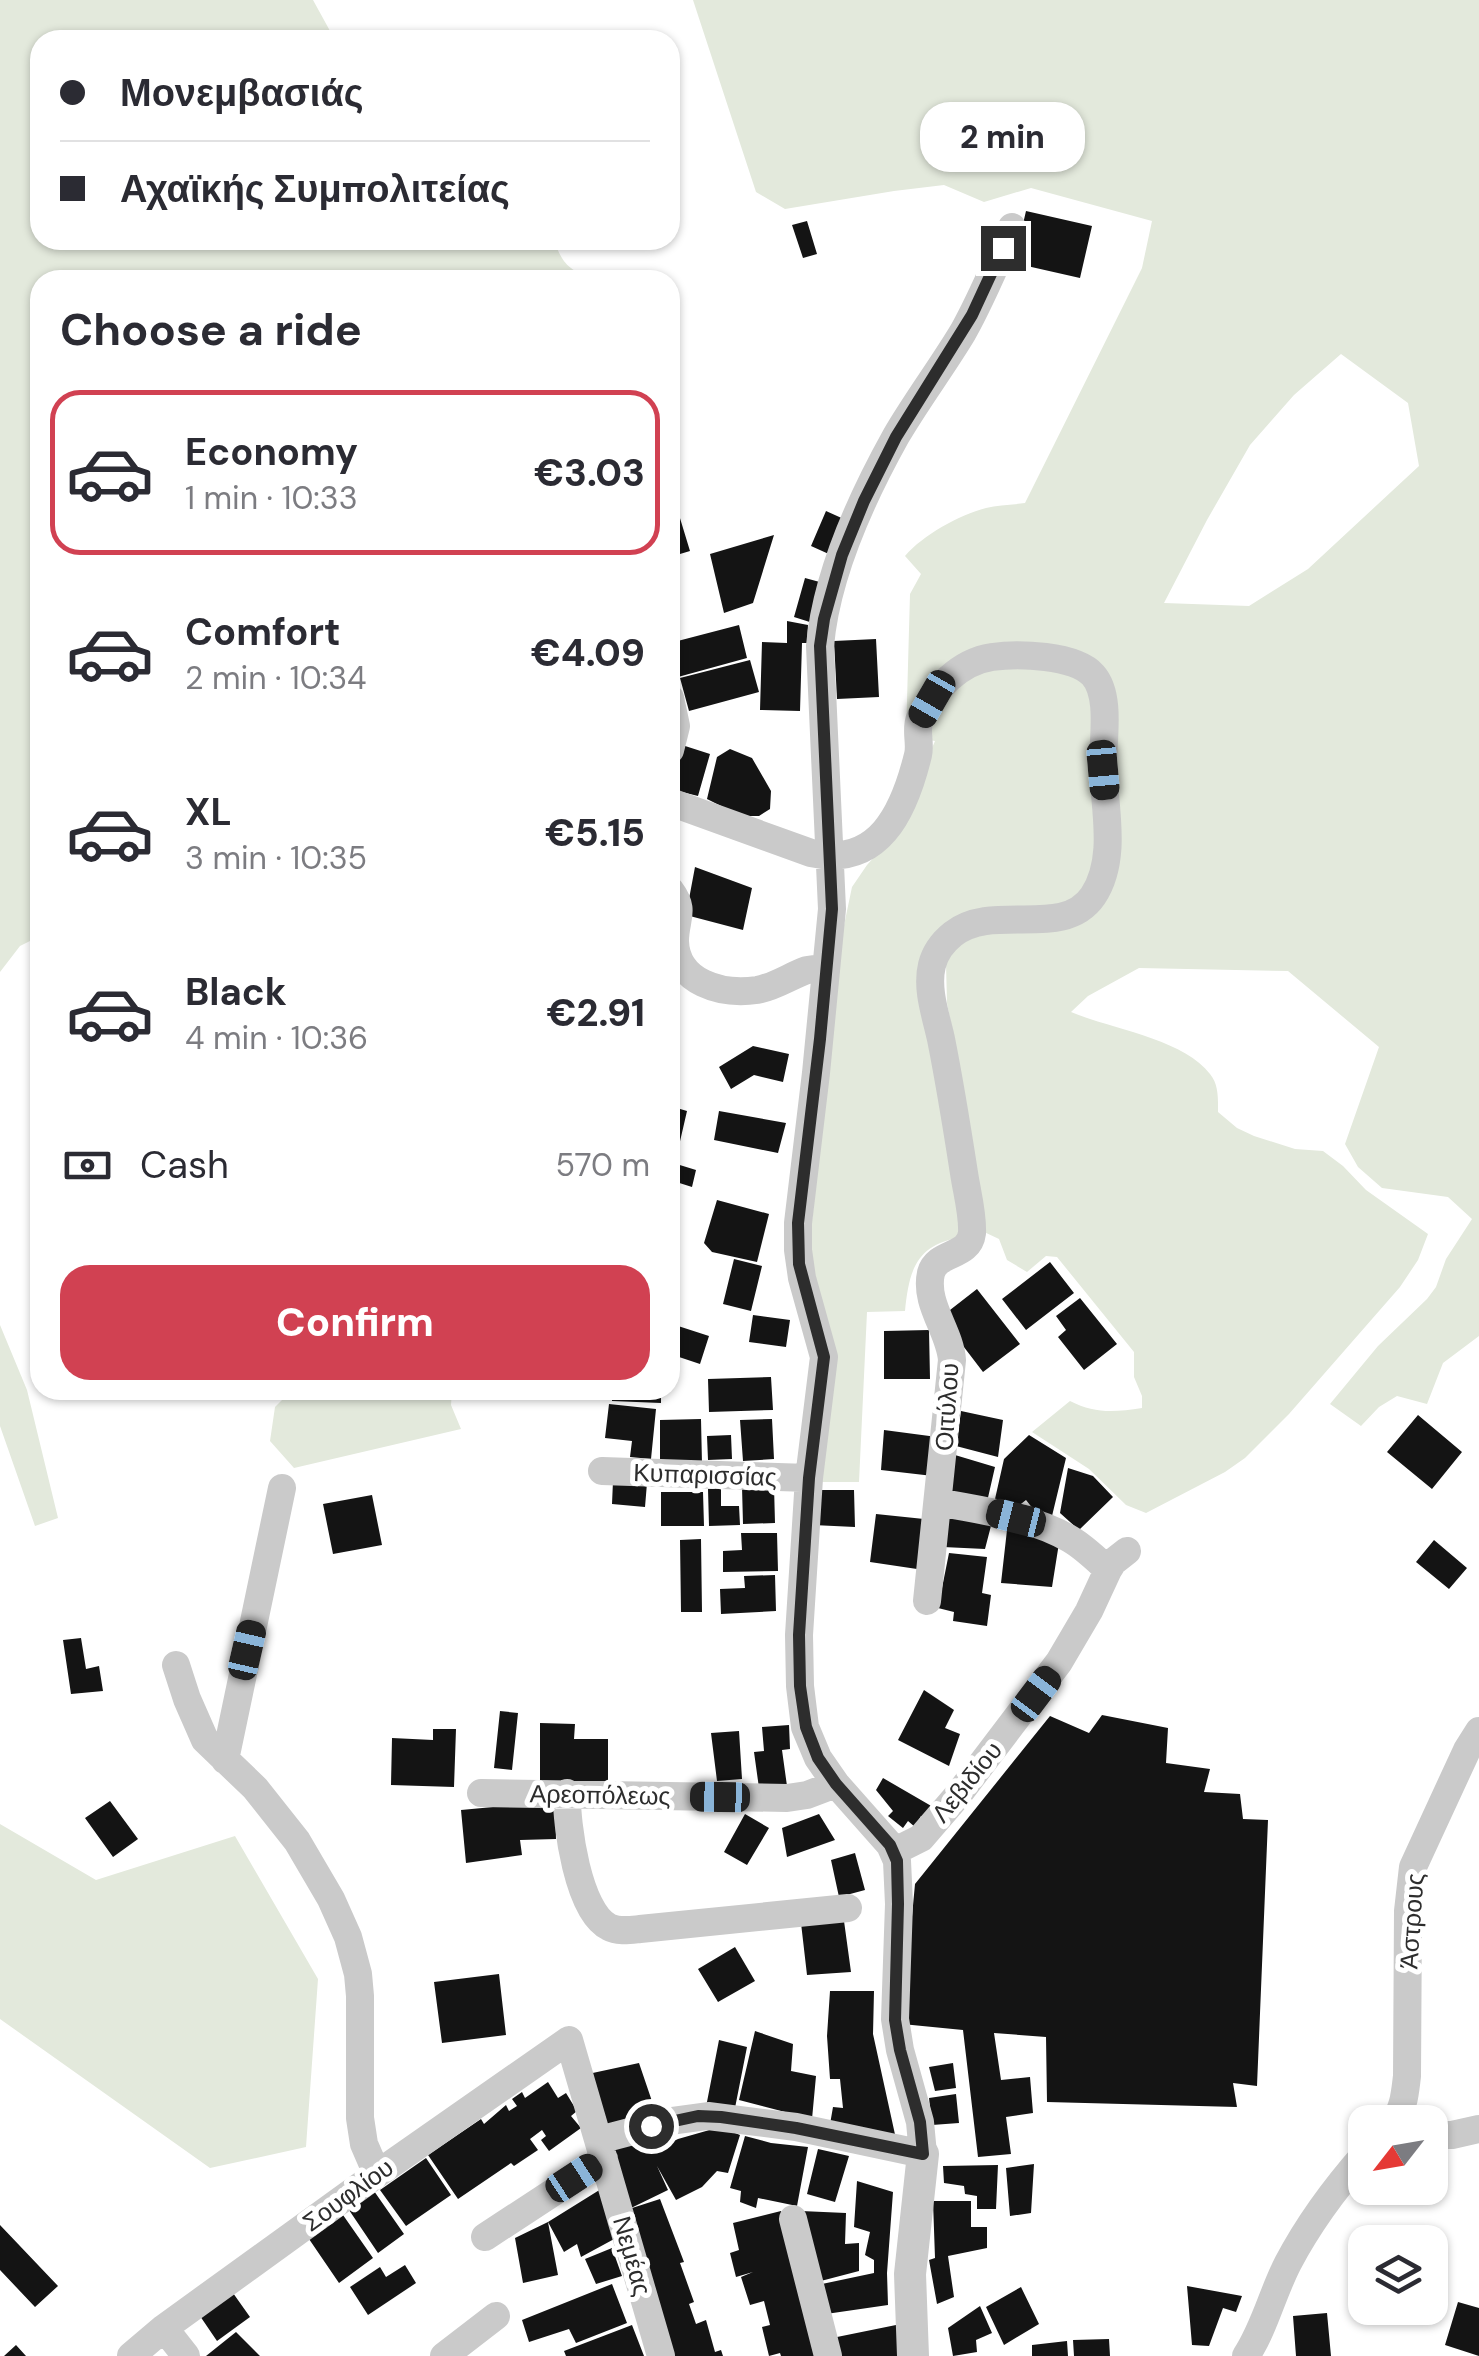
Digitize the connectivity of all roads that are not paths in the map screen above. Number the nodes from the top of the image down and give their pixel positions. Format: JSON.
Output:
{"nodes":[{"id":1,"x":1012,"y":226,"type":"dead end"},
{"id":2,"x":680,"y":806,"type":"edge"},
{"id":3,"x":830,"y":857,"type":"junction"},
{"id":4,"x":680,"y":962,"type":"edge"},
{"id":5,"x":826,"y":972,"type":"junction"},
{"id":6,"x":602,"y":1471,"type":"dead end"},
{"id":7,"x":809,"y":1478,"type":"junction"},
{"id":8,"x":282,"y":1488,"type":"dead end"},
{"id":9,"x":938,"y":1502,"type":"junction"},
{"id":10,"x":927,"y":1600,"type":"dead end"},
{"id":11,"x":176,"y":1665,"type":"dead end"},
{"id":12,"x":1479,"y":1731,"type":"edge"},
{"id":13,"x":225,"y":1760,"type":"junction"},
{"id":14,"x":836,"y":1784,"type":"junction"},
{"id":15,"x":481,"y":1793,"type":"dead end"},
{"id":16,"x":566,"y":1793,"type":"junction"},
{"id":17,"x":894,"y":1852,"type":"junction"},
{"id":18,"x":848,"y":1908,"type":"dead end"},
{"id":19,"x":570,"y":2040,"type":"joint"},
{"id":20,"x":1401,"y":2105,"type":"edge"},
{"id":21,"x":1479,"y":2129,"type":"edge"},
{"id":22,"x":1448,"y":2135,"type":"edge"},
{"id":23,"x":601,"y":2149,"type":"junction"},
{"id":24,"x":923,"y":2154,"type":"junction"},
{"id":25,"x":377,"y":2174,"type":"junction"},
{"id":26,"x":1348,"y":2174,"type":"edge"},
{"id":27,"x":792,"y":2219,"type":"dead end"},
{"id":28,"x":485,"y":2236,"type":"dead end"},
{"id":29,"x":496,"y":2316,"type":"dead end"},
{"id":30,"x":164,"y":2328,"type":"junction"},
{"id":31,"x":131,"y":2356,"type":"edge"},
{"id":32,"x":186,"y":2356,"type":"edge"},
{"id":33,"x":444,"y":2356,"type":"edge"},
{"id":34,"x":661,"y":2356,"type":"edge"},
{"id":35,"x":828,"y":2356,"type":"edge"},
{"id":36,"x":913,"y":2356,"type":"edge"},
{"id":37,"x":1246,"y":2356,"type":"edge"}],
"edges":[{"from":1,"to":3,"type":"street"},
{"from":2,"to":3,"type":"street"},
{"from":3,"to":5,"type":"street"},
{"from":3,"to":9,"type":"street","name":"Οιτύλου"},
{"from":4,"to":5,"type":"street"},
{"from":5,"to":7,"type":"street"},
{"from":6,"to":7,"type":"street","name":"Κυπαρισσίας"},
{"from":7,"to":14,"type":"street"},
{"from":8,"to":13,"type":"street"},
{"from":9,"to":10,"type":"street","name":"Οιτύλου"},
{"from":9,"to":17,"type":"street","name":"Λεβιδίου"},
{"from":11,"to":13,"type":"street"},
{"from":12,"to":20,"type":"street","name":"Άστρους"},
{"from":13,"to":25,"type":"street"},
{"from":14,"to":16,"type":"street","name":"Αρεοπόλεως"},
{"from":14,"to":17,"type":"street"},
{"from":15,"to":16,"type":"street","name":"Αρεοπόλεως"},
{"from":16,"to":18,"type":"street"},
{"from":17,"to":24,"type":"street"},
{"from":19,"to":23,"type":"street","name":"Νεμέας"},
{"from":19,"to":25,"type":"street","name":"Σουφλίου"},
{"from":21,"to":22,"type":"street"},
{"from":23,"to":24,"type":"street"},
{"from":23,"to":28,"type":"street"},
{"from":23,"to":34,"type":"street","name":"Νεμέας"},
{"from":24,"to":36,"type":"street"},
{"from":25,"to":30,"type":"street","name":"Σουφλίου"},
{"from":26,"to":37,"type":"street"},
{"from":27,"to":35,"type":"street"},
{"from":29,"to":33,"type":"street"},
{"from":30,"to":31,"type":"street","name":"Σουφλίου"},
{"from":30,"to":32,"type":"street"}]}
